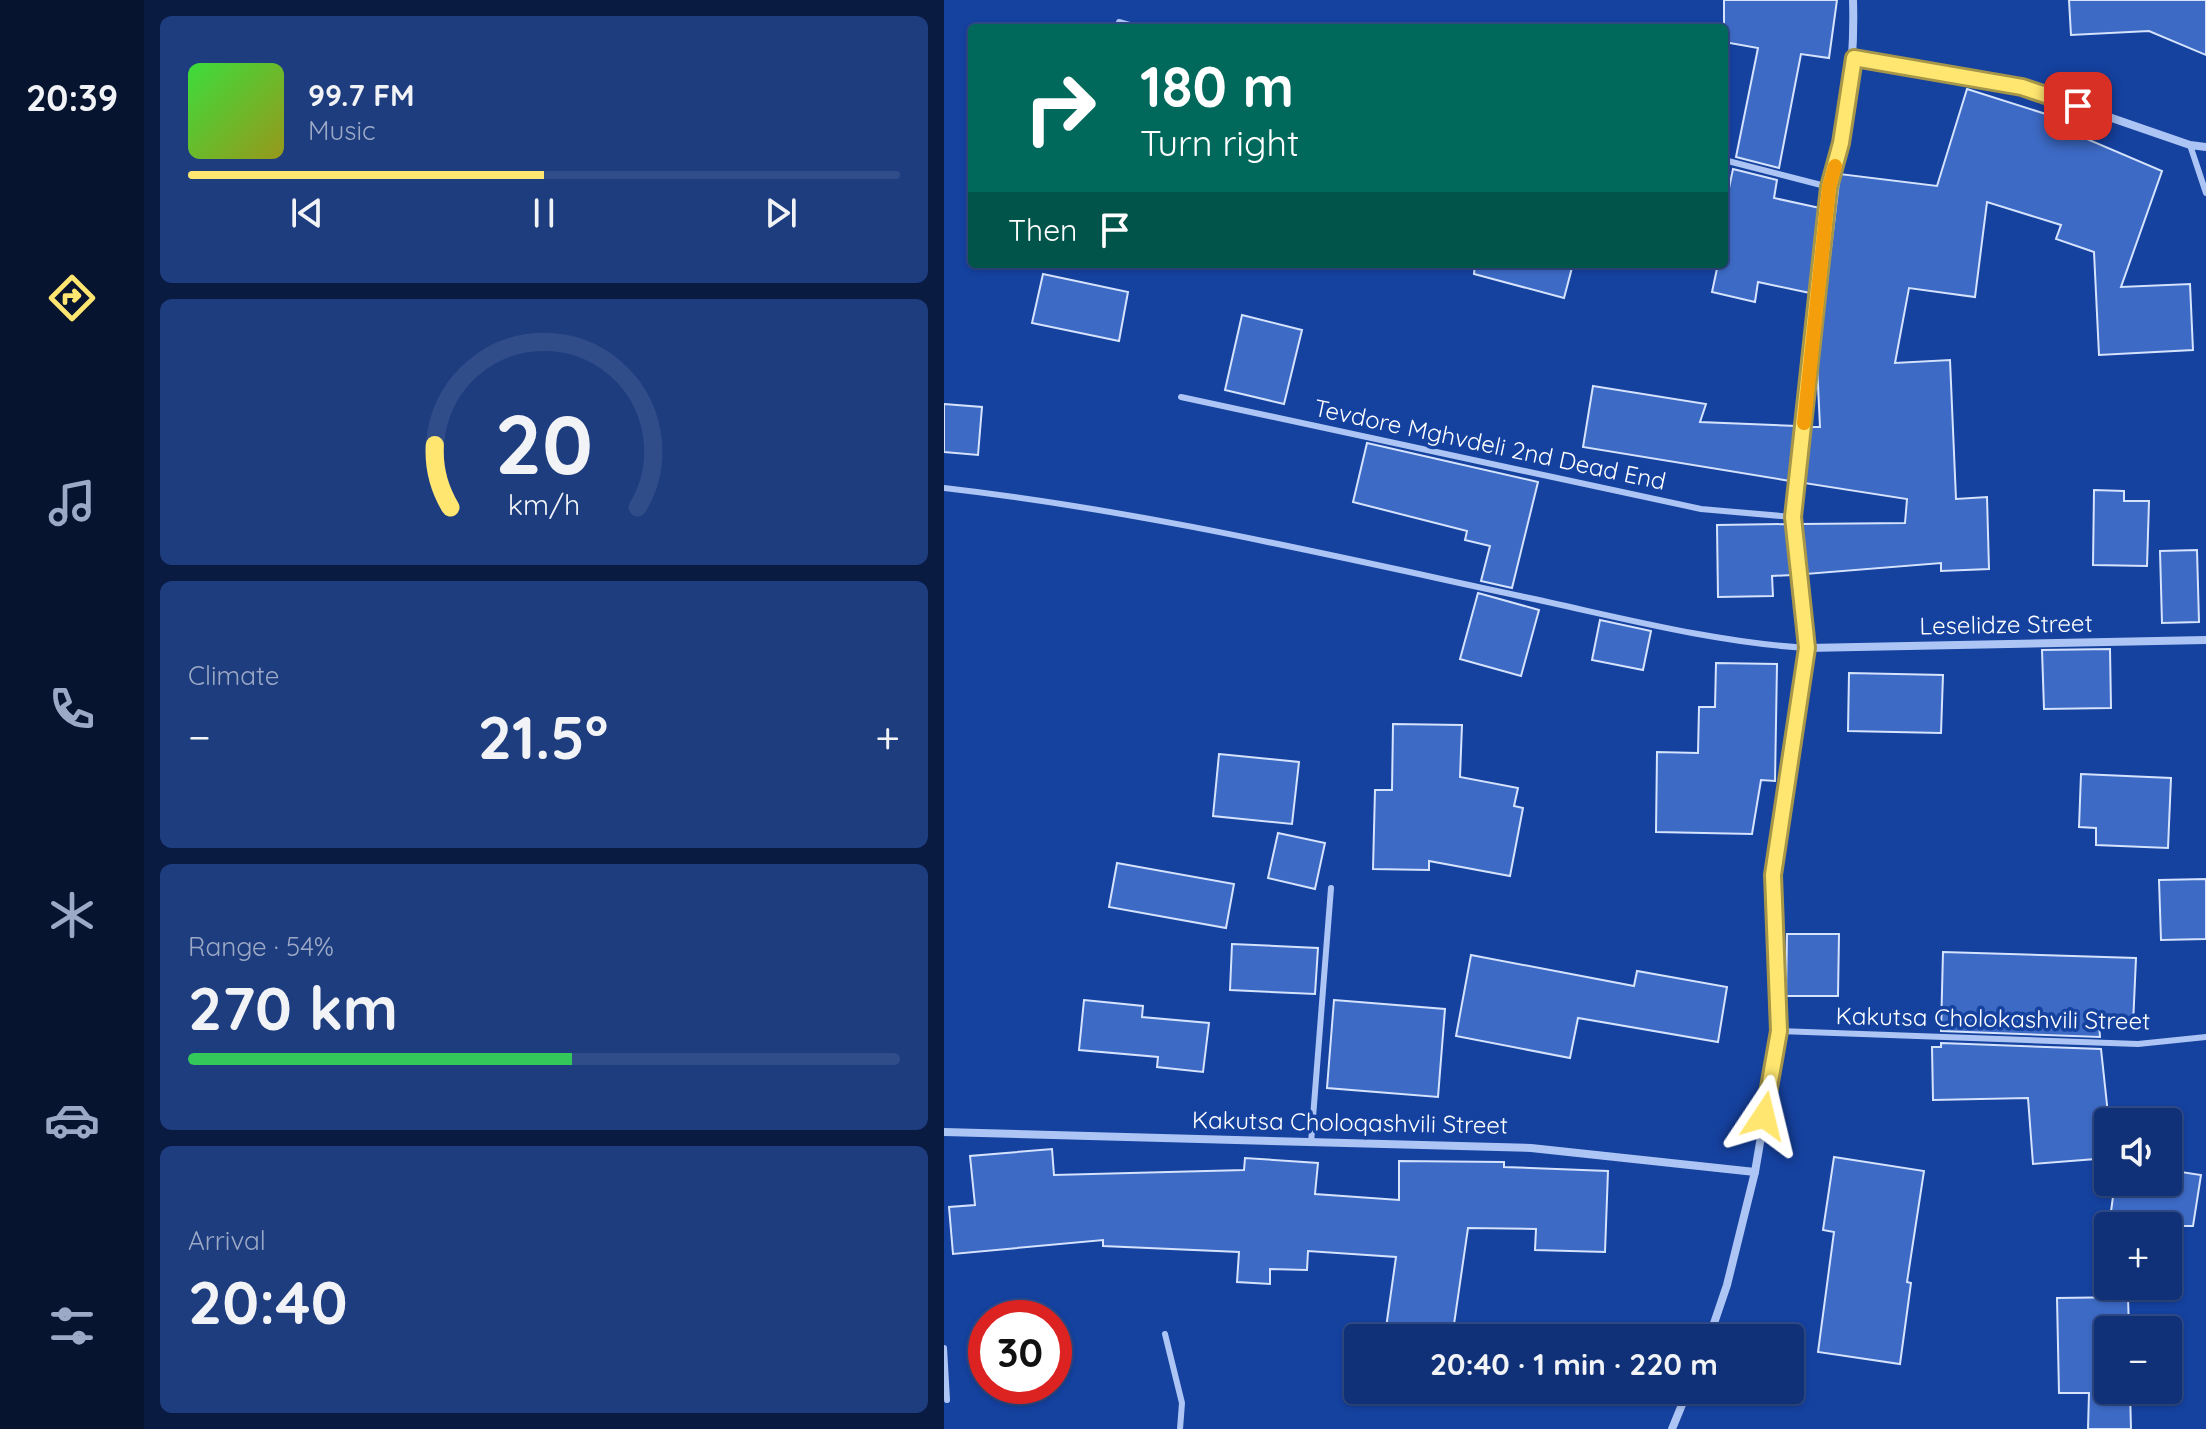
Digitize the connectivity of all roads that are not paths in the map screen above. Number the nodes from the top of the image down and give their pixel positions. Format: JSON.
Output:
{"nodes":[{"id":1,"x":1853,"y":0,"type":"edge"},
{"id":2,"x":1119,"y":22,"type":"dead end"},
{"id":3,"x":1126,"y":24,"type":"edge"},
{"id":4,"x":1854,"y":58,"type":"junction"},
{"id":5,"x":2190,"y":145,"type":"junction"},
{"id":6,"x":2206,"y":147,"type":"edge"},
{"id":7,"x":1728,"y":161,"type":"edge"},
{"id":8,"x":1829,"y":187,"type":"junction"},
{"id":9,"x":2206,"y":193,"type":"edge"},
{"id":10,"x":1181,"y":397,"type":"dead end"},
{"id":11,"x":944,"y":488,"type":"edge"},
{"id":12,"x":1793,"y":517,"type":"junction"},
{"id":13,"x":2206,"y":640,"type":"edge"},
{"id":14,"x":1807,"y":648,"type":"junction"},
{"id":15,"x":1331,"y":888,"type":"dead end"},
{"id":16,"x":1779,"y":1031,"type":"junction"},
{"id":17,"x":2206,"y":1037,"type":"edge"},
{"id":18,"x":944,"y":1132,"type":"edge"},
{"id":19,"x":1311,"y":1143,"type":"junction"},
{"id":20,"x":1755,"y":1172,"type":"junction"},
{"id":21,"x":1714,"y":1324,"type":"edge"},
{"id":22,"x":1165,"y":1334,"type":"dead end"},
{"id":23,"x":944,"y":1348,"type":"edge"},
{"id":24,"x":947,"y":1400,"type":"dead end"},
{"id":25,"x":1682,"y":1404,"type":"edge"},
{"id":26,"x":1180,"y":1429,"type":"edge"},
{"id":27,"x":1672,"y":1429,"type":"edge"}],
"edges":[{"from":1,"to":4,"type":"street"},
{"from":2,"to":3,"type":"lane"},
{"from":4,"to":5,"type":"street"},
{"from":4,"to":8,"type":"street"},
{"from":5,"to":6,"type":"street"},
{"from":5,"to":9,"type":"lane"},
{"from":7,"to":8,"type":"lane"},
{"from":8,"to":12,"type":"street"},
{"from":10,"to":12,"type":"lane","name":"Tevdore Mghvdeli 2nd Dead End"},
{"from":11,"to":14,"type":"lane"},
{"from":12,"to":14,"type":"street"},
{"from":13,"to":14,"type":"street","name":"Leselidze Street"},
{"from":14,"to":16,"type":"street"},
{"from":15,"to":19,"type":"lane"},
{"from":16,"to":17,"type":"lane","name":"Kakutsa Cholokashvili Street"},
{"from":16,"to":20,"type":"street"},
{"from":18,"to":19,"type":"street","name":"Kakutsa Choloqashvili Street"},
{"from":19,"to":20,"type":"street","name":"Kakutsa Choloqashvili Street"},
{"from":20,"to":21,"type":"street"},
{"from":22,"to":26,"type":"lane"},
{"from":23,"to":24,"type":"lane"},
{"from":25,"to":27,"type":"street"}]}
